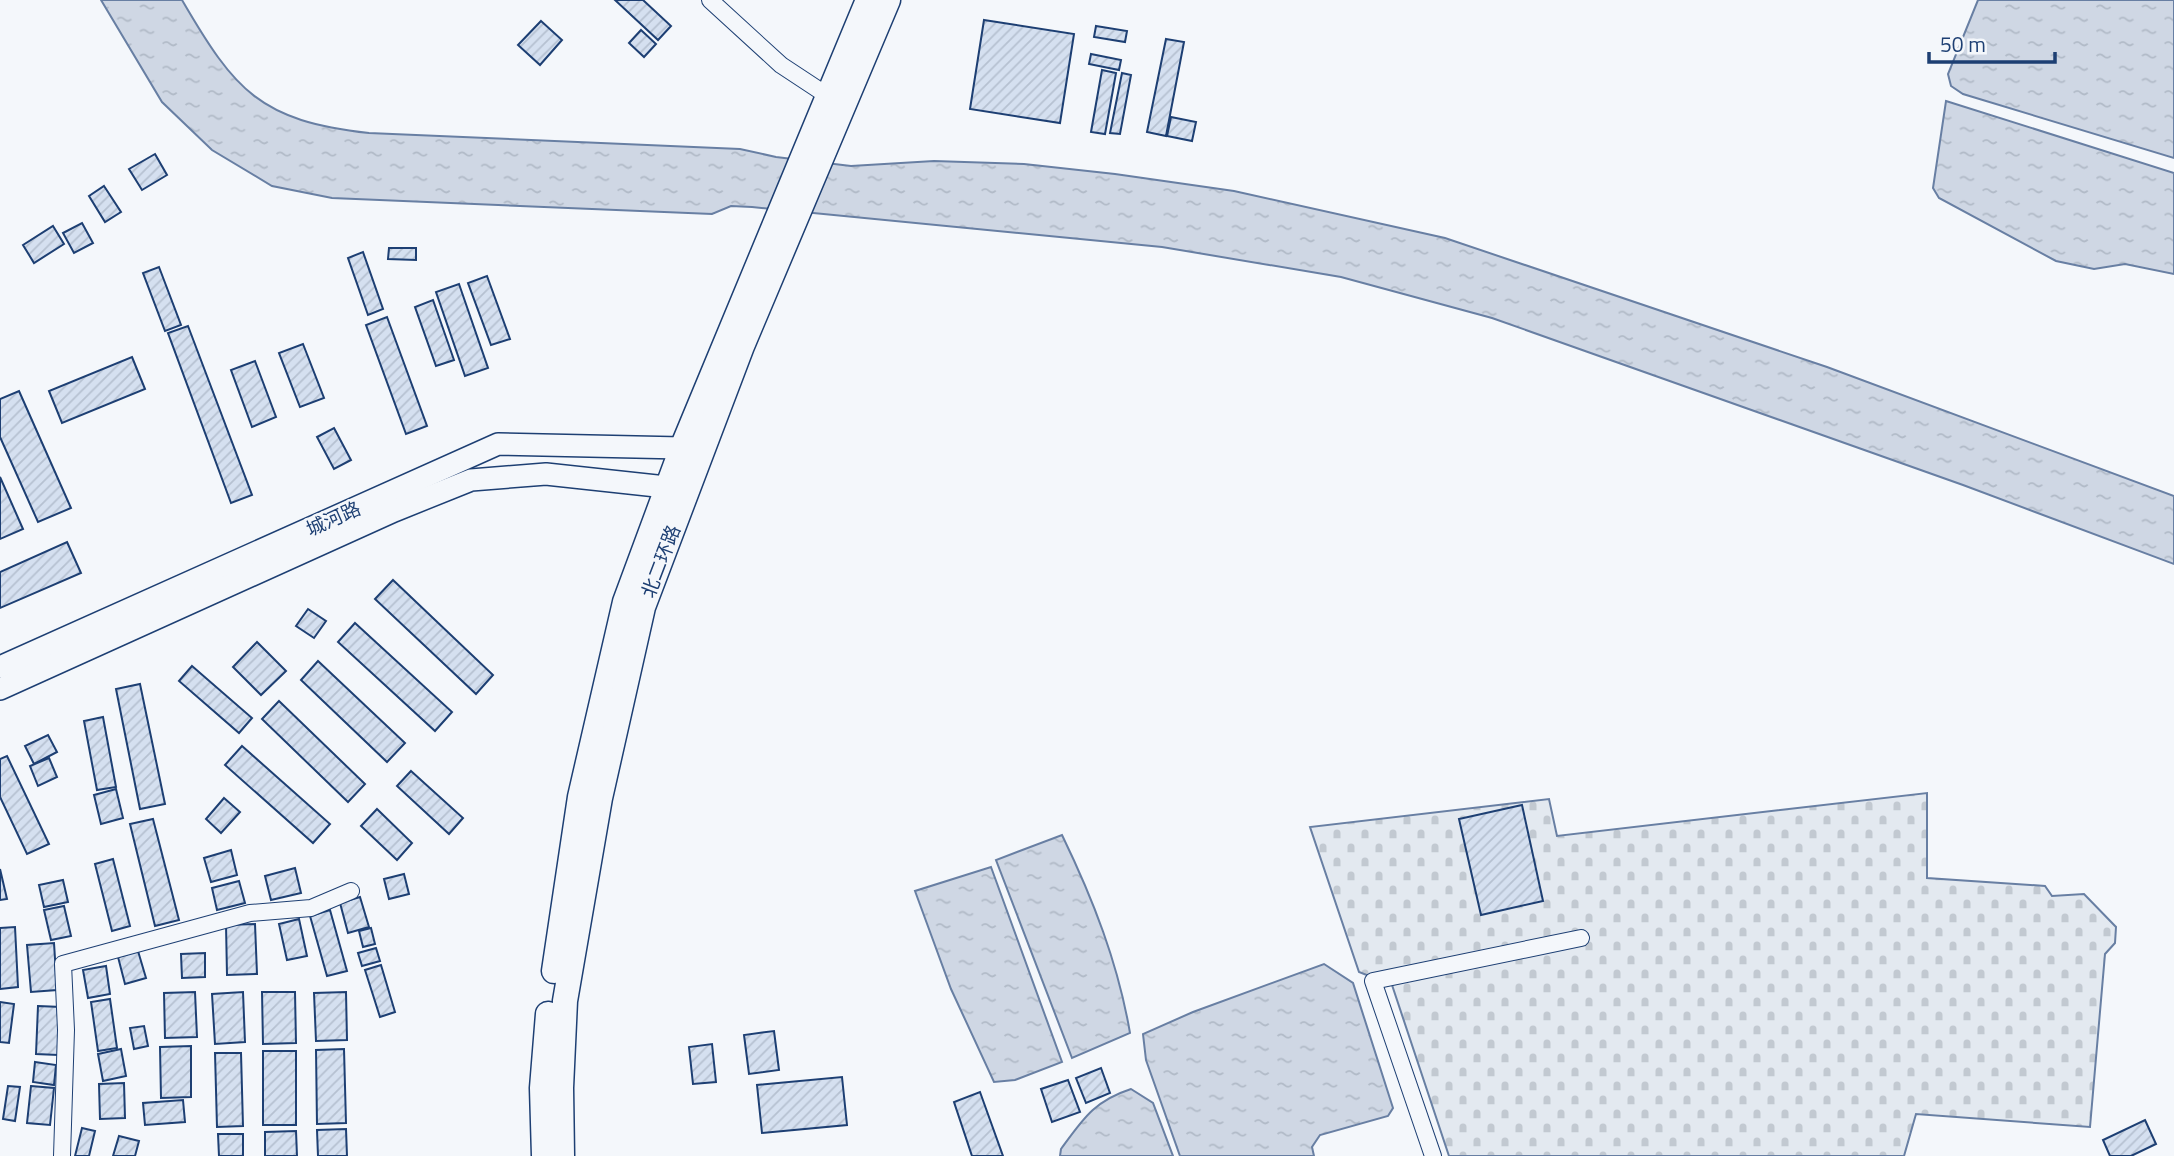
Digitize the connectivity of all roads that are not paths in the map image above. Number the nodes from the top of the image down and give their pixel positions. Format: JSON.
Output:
{"nodes":[{"id":1,"x":710,"y":0,"type":"edge"},
{"id":2,"x":868,"y":0,"type":"edge"},
{"id":3,"x":888,"y":0,"type":"edge"},
{"id":4,"x":828,"y":96,"type":"junction"},
{"id":5,"x":825,"y":127,"type":"junction"},
{"id":6,"x":781,"y":231,"type":"junction"},
{"id":7,"x":681,"y":448,"type":"junction"},
{"id":8,"x":666,"y":487,"type":"junction"},
{"id":9,"x":0,"y":667,"type":"edge"},
{"id":10,"x":0,"y":689,"type":"edge"},
{"id":11,"x":351,"y":891,"type":"dead end"},
{"id":12,"x":1581,"y":938,"type":"dead end"},
{"id":13,"x":62,"y":1156,"type":"edge"},
{"id":14,"x":544,"y":1156,"type":"edge"},
{"id":15,"x":562,"y":1156,"type":"edge"},
{"id":16,"x":1433,"y":1156,"type":"edge"}],
"edges":[{"from":1,"to":4,"type":"street"},
{"from":2,"to":4,"type":"main road","name":"北二环路"},
{"from":3,"to":5,"type":"main road","name":"北二环路"},
{"from":4,"to":5,"type":"main road","name":"北二环路"},
{"from":5,"to":6,"type":"main road","name":"北二环路"},
{"from":6,"to":7,"type":"main road","name":"北二环路"},
{"from":6,"to":15,"type":"main road","name":"北二环路"},
{"from":7,"to":8,"type":"main road","name":"北二环路"},
{"from":7,"to":9,"type":"main road","name":"城河路"},
{"from":8,"to":10,"type":"main road","name":"城河路"},
{"from":8,"to":14,"type":"main road","name":"北二环路"},
{"from":11,"to":13,"type":"street"},
{"from":12,"to":16,"type":"street"}]}
